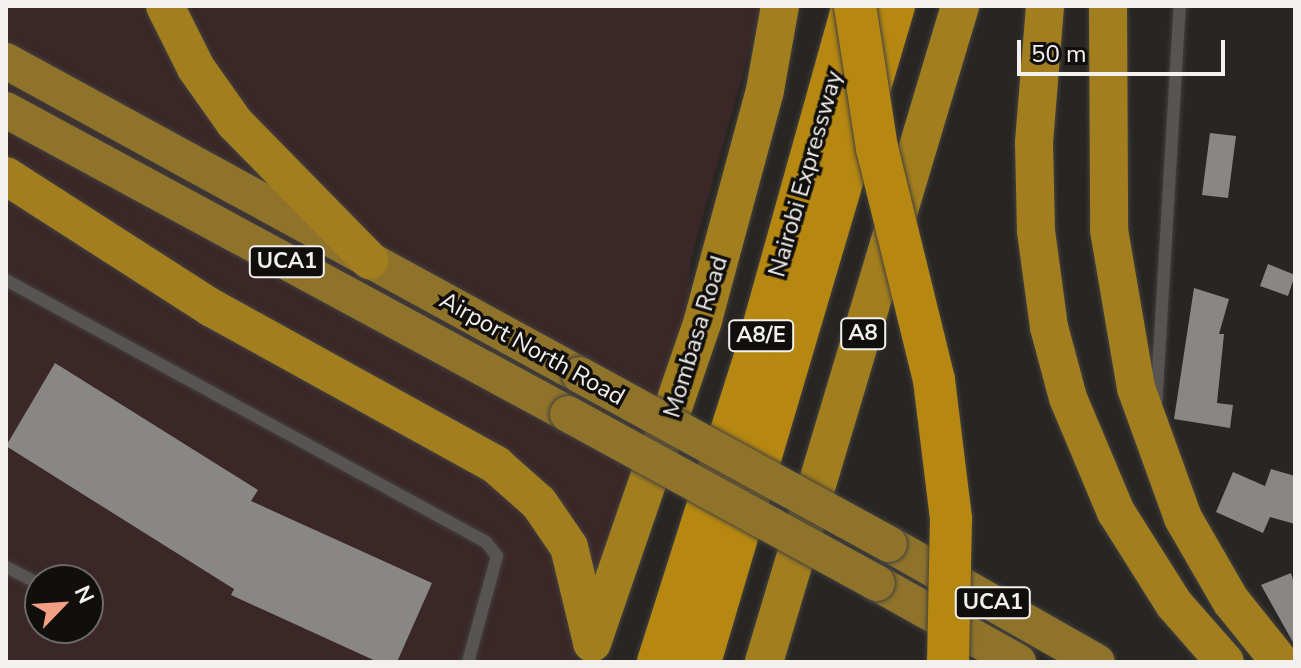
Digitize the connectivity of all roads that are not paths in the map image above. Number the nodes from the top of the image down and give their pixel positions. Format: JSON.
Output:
{"nodes":[{"id":1,"x":165,"y":6,"type":"edge"},
{"id":2,"x":756,"y":6,"type":"edge"},
{"id":3,"x":780,"y":6,"type":"edge"},
{"id":4,"x":854,"y":6,"type":"edge"},
{"id":5,"x":894,"y":6,"type":"edge"},
{"id":6,"x":960,"y":6,"type":"edge"},
{"id":7,"x":1045,"y":6,"type":"edge"},
{"id":8,"x":1108,"y":6,"type":"edge"},
{"id":9,"x":1180,"y":6,"type":"edge"},
{"id":10,"x":6,"y":61,"type":"edge"},
{"id":11,"x":6,"y":110,"type":"edge"},
{"id":12,"x":6,"y":176,"type":"edge"},
{"id":13,"x":369,"y":260,"type":"junction"},
{"id":14,"x":6,"y":280,"type":"edge"},
{"id":15,"x":697,"y":339,"type":"junction"},
{"id":16,"x":1153,"y":442,"type":"junction"},
{"id":17,"x":6,"y":567,"type":"edge"},
{"id":18,"x":24,"y":576,"type":"edge"},
{"id":19,"x":589,"y":652,"type":"edge"},
{"id":20,"x":468,"y":662,"type":"edge"},
{"id":21,"x":658,"y":662,"type":"edge"},
{"id":22,"x":700,"y":662,"type":"edge"},
{"id":23,"x":764,"y":662,"type":"edge"},
{"id":24,"x":948,"y":662,"type":"edge"},
{"id":25,"x":1018,"y":662,"type":"edge"},
{"id":26,"x":1097,"y":662,"type":"edge"},
{"id":27,"x":1225,"y":662,"type":"edge"},
{"id":28,"x":1280,"y":662,"type":"edge"}],
"edges":[{"from":1,"to":13,"type":"highway"},
{"from":2,"to":15,"type":"highway"},
{"from":3,"to":15,"type":"highway","name":"Mombasa Road"},
{"from":4,"to":21,"type":"highway","name":"Nairobi Expressway","number":"A8/E"},
{"from":4,"to":24,"type":"highway","bridge":true},
{"from":5,"to":22,"type":"highway","name":"Nairobi Expressway","number":"A8/E"},
{"from":6,"to":23,"type":"highway","number":"A8"},
{"from":7,"to":27,"type":"highway"},
{"from":8,"to":16,"type":"highway"},
{"from":9,"to":16,"type":"lane"},
{"from":10,"to":13,"type":"main road","name":"Airport North Road","number":"UCA1"},
{"from":11,"to":25,"type":"main road","name":"Airport North Road","number":"UCA1","bridge":true},
{"from":12,"to":19,"type":"highway"},
{"from":13,"to":26,"type":"main road","name":"Airport North Road","number":"UCA1","bridge":true},
{"from":14,"to":20,"type":"lane"},
{"from":15,"to":19,"type":"highway","name":"Mombasa Road"},
{"from":16,"to":28,"type":"highway"},
{"from":17,"to":18,"type":"lane"}]}
